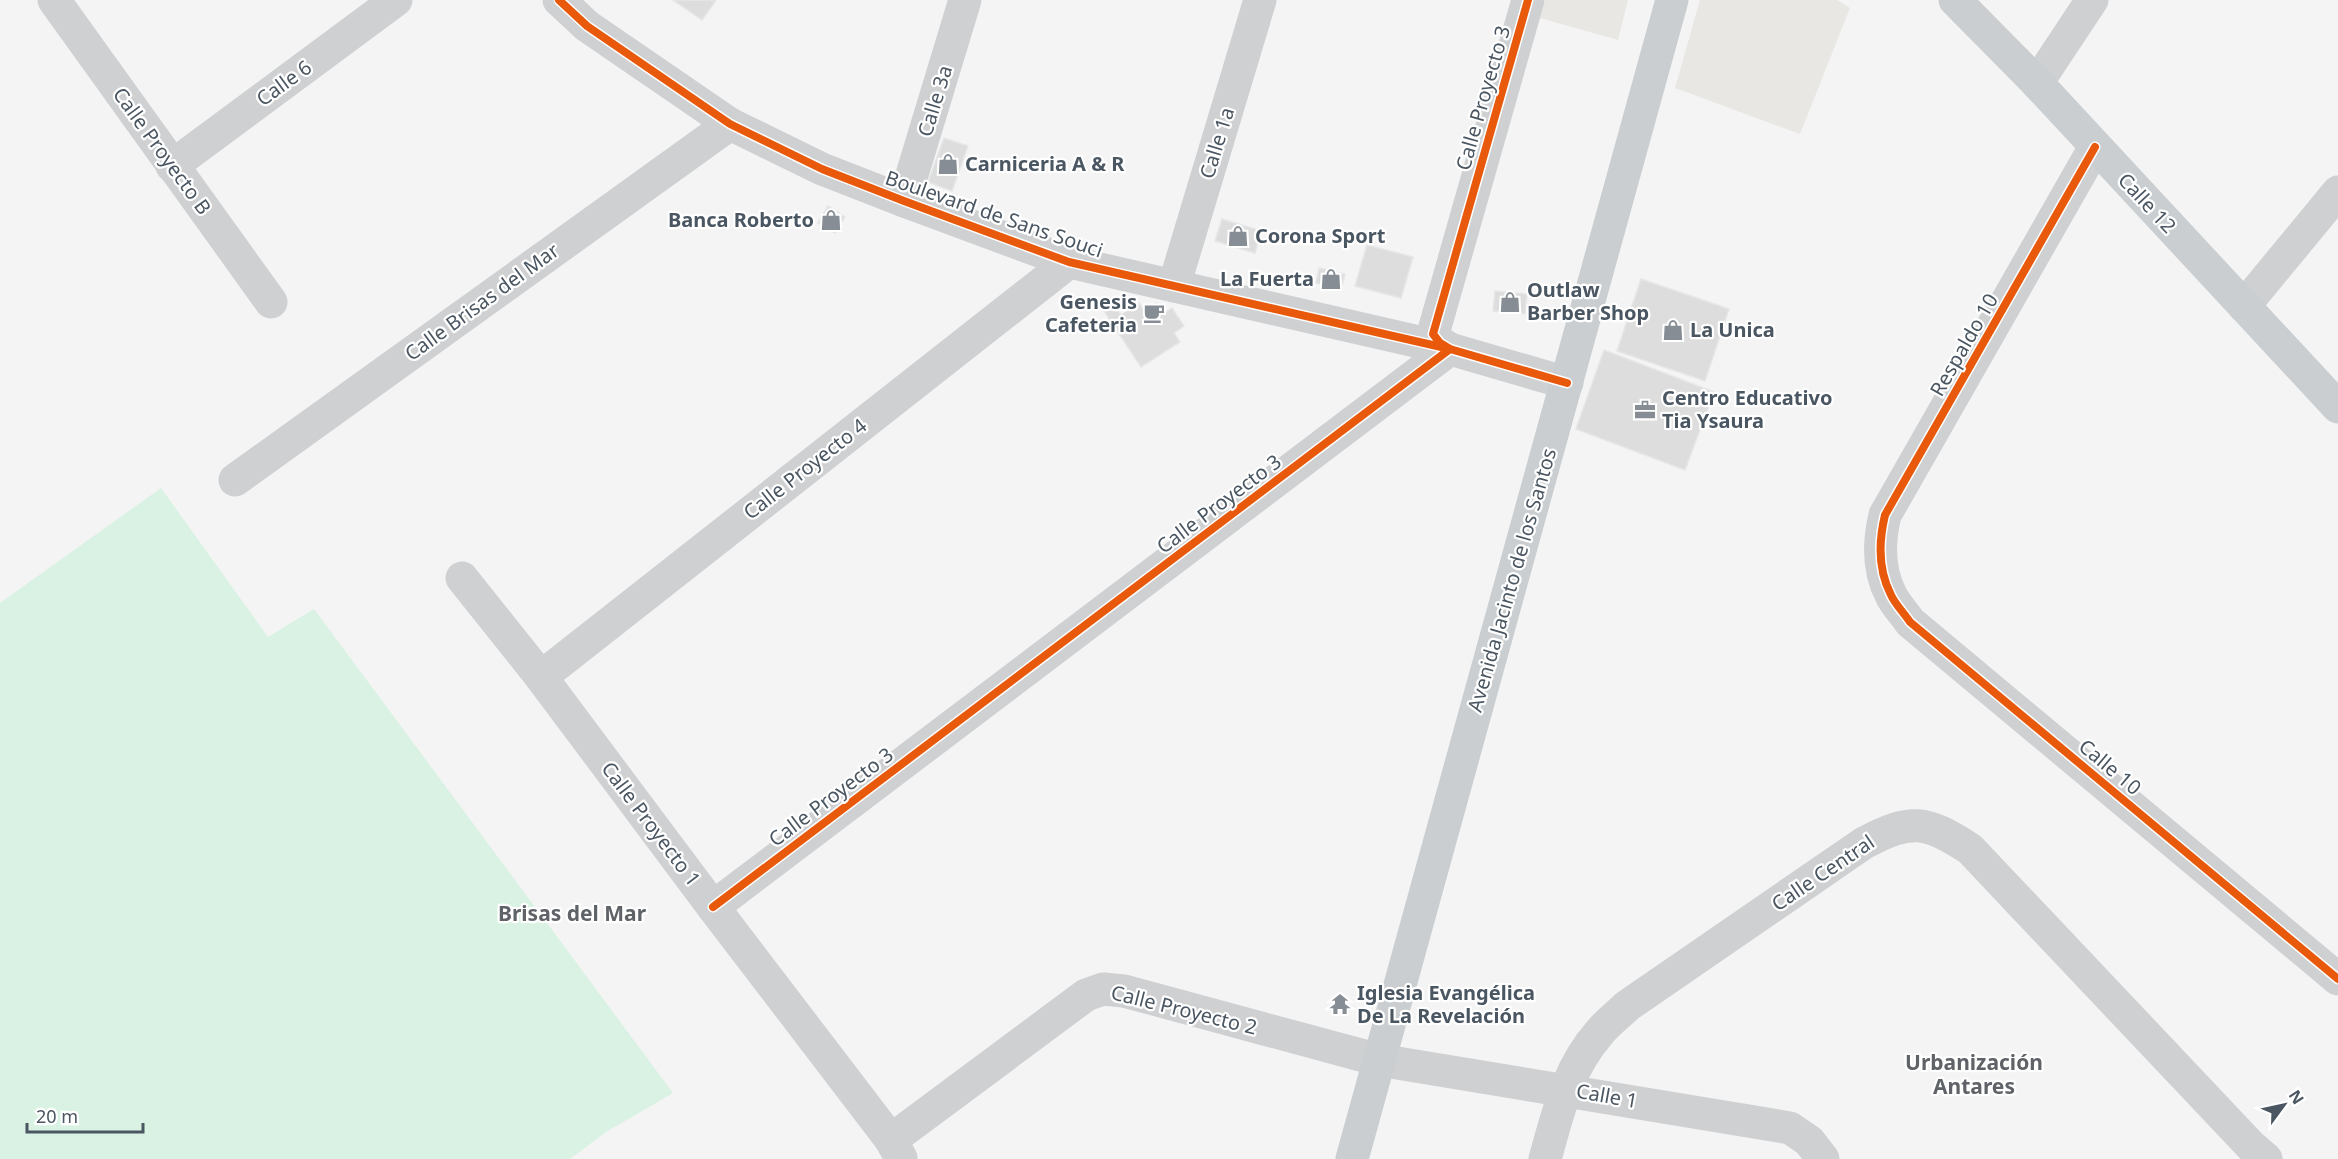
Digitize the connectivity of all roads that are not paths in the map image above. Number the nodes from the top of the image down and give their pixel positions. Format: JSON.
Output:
{"nodes":[{"id":1,"x":54,"y":0,"type":"edge"},
{"id":2,"x":396,"y":0,"type":"edge"},
{"id":3,"x":560,"y":0,"type":"edge"},
{"id":4,"x":965,"y":0,"type":"edge"},
{"id":5,"x":1260,"y":0,"type":"edge"},
{"id":6,"x":1528,"y":0,"type":"edge"},
{"id":7,"x":1671,"y":0,"type":"edge"},
{"id":8,"x":1955,"y":0,"type":"edge"},
{"id":9,"x":2092,"y":0,"type":"edge"},
{"id":10,"x":2037,"y":83,"type":"junction"},
{"id":11,"x":730,"y":124,"type":"junction"},
{"id":12,"x":2095,"y":147,"type":"junction"},
{"id":13,"x":172,"y":166,"type":"junction"},
{"id":14,"x":2338,"y":192,"type":"edge"},
{"id":15,"x":904,"y":201,"type":"junction"},
{"id":16,"x":1069,"y":262,"type":"junction"},
{"id":17,"x":1174,"y":286,"type":"junction"},
{"id":18,"x":271,"y":302,"type":"dead end"},
{"id":19,"x":2244,"y":306,"type":"junction"},
{"id":20,"x":1450,"y":349,"type":"junction"},
{"id":21,"x":1567,"y":383,"type":"junction"},
{"id":22,"x":2338,"y":407,"type":"edge"},
{"id":23,"x":235,"y":480,"type":"dead end"},
{"id":24,"x":1882,"y":565,"type":"joint"},
{"id":25,"x":462,"y":578,"type":"dead end"},
{"id":26,"x":541,"y":677,"type":"junction"},
{"id":27,"x":713,"y":907,"type":"junction"},
{"id":28,"x":2338,"y":979,"type":"edge"},
{"id":29,"x":1379,"y":1060,"type":"junction"},
{"id":30,"x":1564,"y":1089,"type":"junction"},
{"id":31,"x":896,"y":1150,"type":"edge"},
{"id":32,"x":2254,"y":1155,"type":"edge"},
{"id":33,"x":1352,"y":1159,"type":"edge"},
{"id":34,"x":1545,"y":1159,"type":"edge"},
{"id":35,"x":1823,"y":1159,"type":"edge"}],
"edges":[{"from":1,"to":13,"type":"street","name":"Calle Proyecto B"},
{"from":2,"to":13,"type":"street","name":"Calle 6"},
{"from":3,"to":11,"type":"street","name":"Boulevard de Sans Souci"},
{"from":4,"to":15,"type":"street","name":"Calle 3a"},
{"from":5,"to":17,"type":"street","name":"Calle 1a"},
{"from":6,"to":20,"type":"street","name":"Calle Proyecto 3"},
{"from":7,"to":21,"type":"main road","name":"Avenida Jacinto de los Santos"},
{"from":8,"to":10,"type":"main road","name":"Calle 12"},
{"from":9,"to":10,"type":"street"},
{"from":10,"to":12,"type":"main road","name":"Calle 12"},
{"from":11,"to":15,"type":"street","name":"Boulevard de Sans Souci"},
{"from":11,"to":23,"type":"street","name":"Calle Brisas del Mar"},
{"from":12,"to":19,"type":"main road","name":"Calle 12"},
{"from":12,"to":24,"type":"street","name":"Respaldo 10"},
{"from":13,"to":18,"type":"street","name":"Calle Proyecto B"},
{"from":14,"to":19,"type":"street"},
{"from":15,"to":16,"type":"street","name":"Boulevard de Sans Souci"},
{"from":16,"to":17,"type":"street","name":"Boulevard de Sans Souci"},
{"from":16,"to":26,"type":"street","name":"Calle Proyecto 4"},
{"from":17,"to":20,"type":"street","name":"Boulevard de Sans Souci"},
{"from":19,"to":22,"type":"main road","name":"Calle 12"},
{"from":20,"to":21,"type":"street","name":"Boulevard de Sans Souci"},
{"from":20,"to":27,"type":"street","name":"Calle Proyecto 3"},
{"from":21,"to":29,"type":"main road","name":"Avenida Jacinto de los Santos"},
{"from":24,"to":28,"type":"street","name":"Calle 10"},
{"from":25,"to":26,"type":"street","name":"Calle Proyecto 1"},
{"from":26,"to":27,"type":"street","name":"Calle Proyecto 1"},
{"from":27,"to":31,"type":"street","name":"Calle Proyecto 1"},
{"from":29,"to":30,"type":"street","name":"Calle 1"},
{"from":29,"to":31,"type":"street","name":"Calle Proyecto 2"},
{"from":29,"to":33,"type":"main road","name":"Avenida Jacinto de los Santos"},
{"from":30,"to":32,"type":"street","name":"Calle Central"},
{"from":30,"to":34,"type":"street","name":"Calle Central"},
{"from":30,"to":35,"type":"street","name":"Calle 1"}]}
